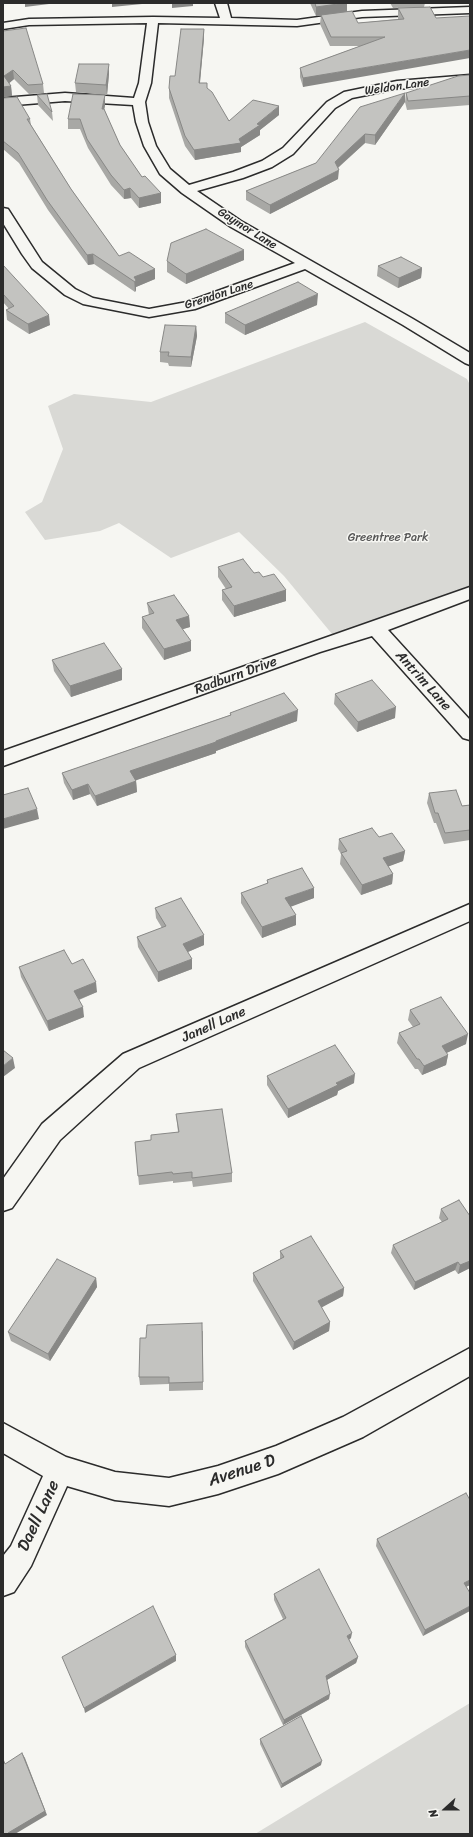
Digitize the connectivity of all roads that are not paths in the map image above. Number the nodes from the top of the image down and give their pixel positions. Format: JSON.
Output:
{"nodes":[{"id":1,"x":221,"y":3,"type":"edge"},
{"id":2,"x":465,"y":8,"type":"edge"},
{"id":3,"x":154,"y":20,"type":"junction"},
{"id":4,"x":226,"y":21,"type":"junction"},
{"id":5,"x":3,"y":26,"type":"edge"},
{"id":6,"x":470,"y":79,"type":"edge"},
{"id":7,"x":3,"y":102,"type":"edge"},
{"id":8,"x":139,"y":102,"type":"junction"},
{"id":9,"x":186,"y":190,"type":"junction"},
{"id":10,"x":3,"y":212,"type":"edge"},
{"id":11,"x":306,"y":264,"type":"junction"},
{"id":12,"x":470,"y":360,"type":"edge"},
{"id":13,"x":470,"y":593,"type":"edge"},
{"id":14,"x":376,"y":628,"type":"junction"},
{"id":15,"x":470,"y":733,"type":"edge"},
{"id":16,"x":3,"y":759,"type":"edge"},
{"id":17,"x":470,"y":912,"type":"edge"},
{"id":18,"x":3,"y":1200,"type":"edge"},
{"id":19,"x":470,"y":1362,"type":"edge"},
{"id":20,"x":3,"y":1437,"type":"edge"},
{"id":21,"x":60,"y":1470,"type":"junction"},
{"id":22,"x":3,"y":1581,"type":"edge"}],
"edges":[{"from":1,"to":4,"type":"street"},
{"from":2,"to":4,"type":"street"},
{"from":3,"to":4,"type":"street"},
{"from":3,"to":5,"type":"street"},
{"from":3,"to":8,"type":"street","name":"Gaymor Lane"},
{"from":6,"to":9,"type":"street","name":"Weldon Lane"},
{"from":7,"to":8,"type":"street"},
{"from":8,"to":9,"type":"street","name":"Gaymor Lane"},
{"from":9,"to":11,"type":"street","name":"Gaymor Lane"},
{"from":10,"to":11,"type":"street","name":"Grendon Lane"},
{"from":11,"to":12,"type":"street","name":"Gaymor Lane"},
{"from":13,"to":14,"type":"street","name":"Radburn Drive"},
{"from":14,"to":15,"type":"street","name":"Antrim Lane"},
{"from":14,"to":16,"type":"street","name":"Radburn Drive"},
{"from":17,"to":18,"type":"street","name":"Janell Lane"},
{"from":19,"to":21,"type":"street","name":"Avenue D"},
{"from":20,"to":21,"type":"street","name":"Avenue D"},
{"from":21,"to":22,"type":"street","name":"Daell Lane"}]}
